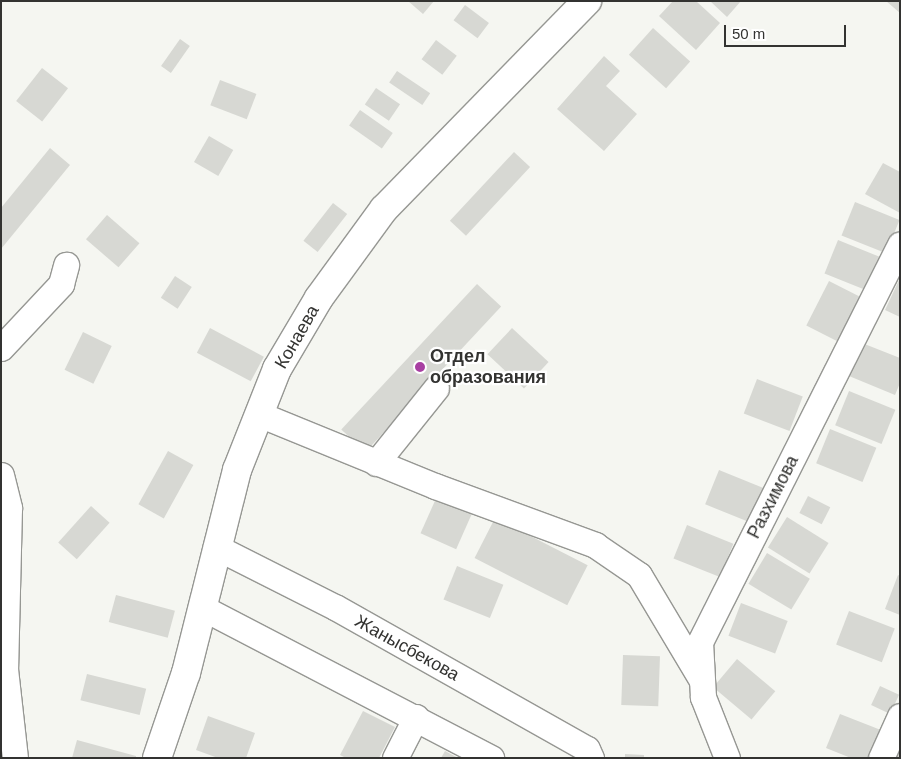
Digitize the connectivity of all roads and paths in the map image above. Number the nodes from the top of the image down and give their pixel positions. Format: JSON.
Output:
{"nodes":[{"id":1,"x":587,"y":1,"type":"edge"},
{"id":2,"x":900,"y":245,"type":"edge"},
{"id":3,"x":66,"y":265,"type":"dead end"},
{"id":4,"x":1,"y":348,"type":"edge"},
{"id":5,"x":436,"y":388,"type":"dead end"},
{"id":6,"x":260,"y":416,"type":"junction"},
{"id":7,"x":376,"y":462,"type":"junction"},
{"id":8,"x":1,"y":475,"type":"edge"},
{"id":9,"x":216,"y":547,"type":"junction"},
{"id":10,"x":203,"y":608,"type":"junction"},
{"id":11,"x":702,"y":681,"type":"junction"},
{"id":12,"x":900,"y":716,"type":"edge"},
{"id":13,"x":416,"y":717,"type":"junction"},
{"id":14,"x":15,"y":758,"type":"edge"},
{"id":15,"x":157,"y":758,"type":"edge"},
{"id":16,"x":395,"y":758,"type":"edge"},
{"id":17,"x":491,"y":758,"type":"edge"},
{"id":18,"x":591,"y":758,"type":"edge"},
{"id":19,"x":727,"y":758,"type":"edge"},
{"id":20,"x":881,"y":758,"type":"edge"}],
"edges":[{"from":1,"to":6,"type":"main road","name":"Конаева"},
{"from":2,"to":11,"type":"street","name":"Разхимова"},
{"from":3,"to":4,"type":"street"},
{"from":5,"to":7,"type":"street"},
{"from":6,"to":7,"type":"street"},
{"from":6,"to":9,"type":"main road","name":"Конаева"},
{"from":7,"to":11,"type":"street"},
{"from":8,"to":14,"type":"street"},
{"from":9,"to":10,"type":"main road","name":"Конаева"},
{"from":9,"to":18,"type":"street","name":"Жанысбекова"},
{"from":10,"to":13,"type":"street"},
{"from":10,"to":15,"type":"main road","name":"Конаева"},
{"from":11,"to":19,"type":"street","name":"Разхимова"},
{"from":12,"to":20,"type":"street"},
{"from":13,"to":16,"type":"street"},
{"from":13,"to":17,"type":"street"}]}
